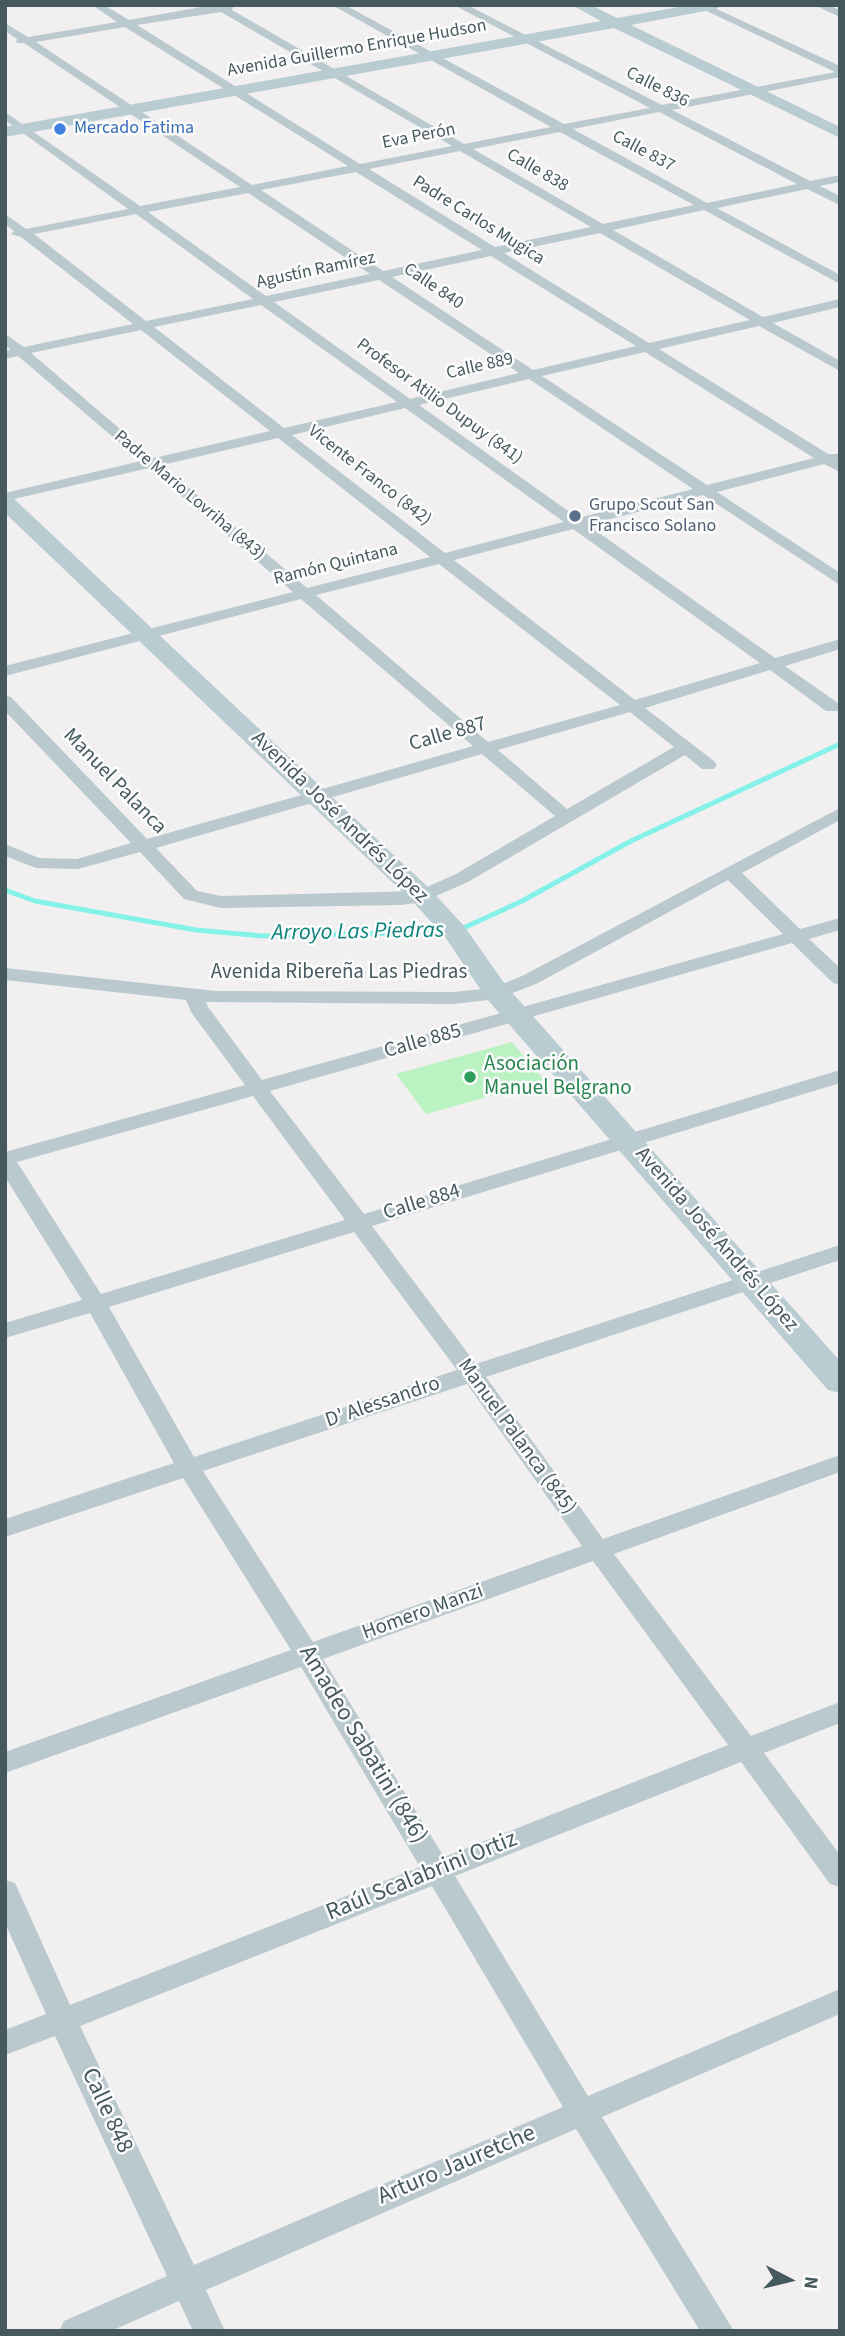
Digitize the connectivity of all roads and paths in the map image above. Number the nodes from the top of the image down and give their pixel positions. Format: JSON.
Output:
{"nodes":[{"id":1,"x":97,"y":5,"type":"edge"},
{"id":2,"x":239,"y":5,"type":"edge"},
{"id":3,"x":337,"y":5,"type":"edge"},
{"id":4,"x":459,"y":5,"type":"edge"},
{"id":5,"x":579,"y":5,"type":"edge"},
{"id":6,"x":819,"y":5,"type":"edge"},
{"id":7,"x":707,"y":6,"type":"edge"},
{"id":8,"x":220,"y":7,"type":"edge"},
{"id":9,"x":840,"y":14,"type":"edge"},
{"id":10,"x":126,"y":23,"type":"junction"},
{"id":11,"x":615,"y":23,"type":"junction"},
{"id":12,"x":5,"y":26,"type":"edge"},
{"id":13,"x":526,"y":39,"type":"junction"},
{"id":14,"x":26,"y":40,"type":"junction"},
{"id":15,"x":5,"y":44,"type":"edge"},
{"id":16,"x":428,"y":56,"type":"junction"},
{"id":17,"x":840,"y":72,"type":"edge"},
{"id":18,"x":333,"y":73,"type":"junction"},
{"id":19,"x":753,"y":90,"type":"junction"},
{"id":20,"x":233,"y":91,"type":"junction"},
{"id":21,"x":659,"y":108,"type":"junction"},
{"id":22,"x":130,"y":109,"type":"junction"},
{"id":23,"x":5,"y":115,"type":"edge"},
{"id":24,"x":23,"y":128,"type":"junction"},
{"id":25,"x":561,"y":128,"type":"junction"},
{"id":26,"x":5,"y":132,"type":"edge"},
{"id":27,"x":840,"y":133,"type":"edge"},
{"id":28,"x":461,"y":147,"type":"junction"},
{"id":29,"x":358,"y":167,"type":"junction"},
{"id":30,"x":840,"y":178,"type":"edge"},
{"id":31,"x":808,"y":185,"type":"junction"},
{"id":32,"x":248,"y":189,"type":"junction"},
{"id":33,"x":840,"y":201,"type":"edge"},
{"id":34,"x":705,"y":206,"type":"junction"},
{"id":35,"x":140,"y":210,"type":"junction"},
{"id":36,"x":5,"y":218,"type":"edge"},
{"id":37,"x":601,"y":229,"type":"junction"},
{"id":38,"x":24,"y":232,"type":"junction"},
{"id":39,"x":5,"y":236,"type":"edge"},
{"id":40,"x":493,"y":251,"type":"junction"},
{"id":41,"x":381,"y":275,"type":"junction"},
{"id":42,"x":840,"y":280,"type":"edge"},
{"id":43,"x":264,"y":300,"type":"junction"},
{"id":44,"x":840,"y":303,"type":"edge"},
{"id":45,"x":762,"y":321,"type":"junction"},
{"id":46,"x":143,"y":325,"type":"junction"},
{"id":47,"x":5,"y":338,"type":"edge"},
{"id":48,"x":648,"y":348,"type":"junction"},
{"id":49,"x":13,"y":353,"type":"edge"},
{"id":50,"x":840,"y":367,"type":"edge"},
{"id":51,"x":530,"y":376,"type":"junction"},
{"id":52,"x":409,"y":404,"type":"junction"},
{"id":53,"x":282,"y":433,"type":"junction"},
{"id":54,"x":835,"y":461,"type":"edge"},
{"id":55,"x":149,"y":463,"type":"junction"},
{"id":56,"x":705,"y":491,"type":"junction"},
{"id":57,"x":5,"y":499,"type":"edge"},
{"id":58,"x":575,"y":524,"type":"junction"},
{"id":59,"x":442,"y":558,"type":"junction"},
{"id":60,"x":840,"y":580,"type":"edge"},
{"id":61,"x":303,"y":593,"type":"junction"},
{"id":62,"x":147,"y":634,"type":"junction"},
{"id":63,"x":840,"y":643,"type":"edge"},
{"id":64,"x":771,"y":664,"type":"junction"},
{"id":65,"x":5,"y":671,"type":"edge"},
{"id":66,"x":5,"y":701,"type":"edge"},
{"id":67,"x":630,"y":707,"type":"junction"},
{"id":68,"x":832,"y":707,"type":"dead end"},
{"id":69,"x":484,"y":748,"type":"junction"},
{"id":70,"x":685,"y":748,"type":"junction"},
{"id":71,"x":708,"y":765,"type":"dead end"},
{"id":72,"x":316,"y":796,"type":"junction"},
{"id":73,"x":840,"y":813,"type":"edge"},
{"id":74,"x":566,"y":817,"type":"junction"},
{"id":75,"x":143,"y":846,"type":"junction"},
{"id":76,"x":5,"y":849,"type":"edge"},
{"id":77,"x":730,"y":872,"type":"junction"},
{"id":78,"x":431,"y":905,"type":"junction"},
{"id":79,"x":840,"y":924,"type":"edge"},
{"id":80,"x":795,"y":937,"type":"junction"},
{"id":81,"x":5,"y":974,"type":"edge"},
{"id":82,"x":840,"y":979,"type":"edge"},
{"id":83,"x":492,"y":987,"type":"junction"},
{"id":84,"x":195,"y":996,"type":"junction"},
{"id":85,"x":517,"y":1016,"type":"junction"},
{"id":86,"x":840,"y":1076,"type":"edge"},
{"id":87,"x":259,"y":1088,"type":"junction"},
{"id":88,"x":629,"y":1140,"type":"junction"},
{"id":89,"x":5,"y":1159,"type":"edge"},
{"id":90,"x":359,"y":1223,"type":"junction"},
{"id":91,"x":840,"y":1252,"type":"edge"},
{"id":92,"x":751,"y":1281,"type":"junction"},
{"id":93,"x":96,"y":1304,"type":"junction"},
{"id":94,"x":5,"y":1331,"type":"edge"},
{"id":95,"x":471,"y":1373,"type":"junction"},
{"id":96,"x":840,"y":1381,"type":"edge"},
{"id":97,"x":840,"y":1463,"type":"edge"},
{"id":98,"x":189,"y":1468,"type":"junction"},
{"id":99,"x":5,"y":1528,"type":"edge"},
{"id":100,"x":597,"y":1549,"type":"junction"},
{"id":101,"x":308,"y":1656,"type":"junction"},
{"id":102,"x":840,"y":1712,"type":"edge"},
{"id":103,"x":747,"y":1750,"type":"junction"},
{"id":104,"x":5,"y":1763,"type":"edge"},
{"id":105,"x":438,"y":1870,"type":"junction"},
{"id":106,"x":840,"y":1877,"type":"edge"},
{"id":107,"x":5,"y":1891,"type":"edge"},
{"id":108,"x":840,"y":2001,"type":"edge"},
{"id":109,"x":63,"y":2021,"type":"junction"},
{"id":110,"x":5,"y":2043,"type":"edge"},
{"id":111,"x":582,"y":2112,"type":"junction"},
{"id":112,"x":187,"y":2281,"type":"junction"},
{"id":113,"x":75,"y":2331,"type":"edge"},
{"id":114,"x":209,"y":2331,"type":"edge"},
{"id":115,"x":718,"y":2331,"type":"edge"}],
"edges":[{"from":1,"to":10,"type":"street","name":"Padre Carlos Mugica"},
{"from":2,"to":8,"type":"street"},
{"from":3,"to":16,"type":"street","name":"Calle 837"},
{"from":4,"to":13,"type":"street","name":"Calle 836"},
{"from":5,"to":11,"type":"street"},
{"from":6,"to":9,"type":"street"},
{"from":7,"to":11,"type":"street","name":"Avenida Guillermo Enrique Hudson"},
{"from":7,"to":17,"type":"street"},
{"from":8,"to":10,"type":"street"},
{"from":8,"to":18,"type":"street","name":"Calle 838"},
{"from":10,"to":14,"type":"street"},
{"from":10,"to":20,"type":"street","name":"Padre Carlos Mugica"},
{"from":11,"to":13,"type":"street","name":"Avenida Guillermo Enrique Hudson"},
{"from":11,"to":19,"type":"street"},
{"from":12,"to":14,"type":"street","name":"Calle 840"},
{"from":13,"to":16,"type":"street","name":"Avenida Guillermo Enrique Hudson"},
{"from":13,"to":21,"type":"street","name":"Calle 836"},
{"from":14,"to":15,"type":"street"},
{"from":14,"to":22,"type":"street","name":"Calle 840"},
{"from":16,"to":18,"type":"street","name":"Avenida Guillermo Enrique Hudson"},
{"from":16,"to":25,"type":"street","name":"Calle 837"},
{"from":17,"to":19,"type":"street","name":"Eva Perón"},
{"from":18,"to":20,"type":"street","name":"Avenida Guillermo Enrique Hudson"},
{"from":18,"to":28,"type":"street","name":"Calle 838"},
{"from":19,"to":21,"type":"street","name":"Eva Perón"},
{"from":19,"to":27,"type":"street"},
{"from":20,"to":22,"type":"street","name":"Avenida Guillermo Enrique Hudson"},
{"from":20,"to":29,"type":"street","name":"Padre Carlos Mugica"},
{"from":21,"to":25,"type":"street","name":"Eva Perón"},
{"from":21,"to":31,"type":"street","name":"Calle 836"},
{"from":22,"to":24,"type":"street","name":"Avenida Guillermo Enrique Hudson"},
{"from":22,"to":32,"type":"street","name":"Calle 840"},
{"from":23,"to":24,"type":"street","name":"Profesor Atilio Dupuy (841)"},
{"from":24,"to":26,"type":"street","name":"Avenida Guillermo Enrique Hudson"},
{"from":24,"to":35,"type":"street","name":"Profesor Atilio Dupuy (841)"},
{"from":25,"to":28,"type":"street","name":"Eva Perón"},
{"from":25,"to":34,"type":"street","name":"Calle 837"},
{"from":28,"to":29,"type":"street","name":"Eva Perón"},
{"from":28,"to":37,"type":"street","name":"Calle 838"},
{"from":29,"to":32,"type":"street","name":"Eva Perón"},
{"from":29,"to":40,"type":"street","name":"Padre Carlos Mugica"},
{"from":30,"to":31,"type":"street","name":"Agustín Ramírez"},
{"from":31,"to":33,"type":"street","name":"Calle 836"},
{"from":31,"to":34,"type":"street","name":"Agustín Ramírez"},
{"from":32,"to":35,"type":"street","name":"Eva Perón"},
{"from":32,"to":41,"type":"street","name":"Calle 840"},
{"from":34,"to":37,"type":"street","name":"Agustín Ramírez"},
{"from":34,"to":42,"type":"street","name":"Calle 837"},
{"from":35,"to":38,"type":"street","name":"Eva Perón"},
{"from":35,"to":43,"type":"street","name":"Profesor Atilio Dupuy (841)"},
{"from":36,"to":38,"type":"street","name":"Vicente Franco (842)"},
{"from":37,"to":40,"type":"street","name":"Agustín Ramírez"},
{"from":37,"to":45,"type":"street","name":"Calle 838"},
{"from":38,"to":39,"type":"street","name":"Eva Perón"},
{"from":38,"to":46,"type":"street","name":"Vicente Franco (842)"},
{"from":40,"to":41,"type":"street","name":"Agustín Ramírez"},
{"from":40,"to":48,"type":"street","name":"Padre Carlos Mugica"},
{"from":41,"to":43,"type":"street","name":"Agustín Ramírez"},
{"from":41,"to":51,"type":"street","name":"Calle 840"},
{"from":43,"to":46,"type":"street","name":"Agustín Ramírez"},
{"from":43,"to":52,"type":"street","name":"Profesor Atilio Dupuy (841)"},
{"from":44,"to":45,"type":"street","name":"Calle 889"},
{"from":45,"to":48,"type":"street","name":"Calle 889"},
{"from":45,"to":50,"type":"street","name":"Calle 838"},
{"from":46,"to":49,"type":"street","name":"Agustín Ramírez"},
{"from":46,"to":53,"type":"street","name":"Vicente Franco (842)"},
{"from":47,"to":49,"type":"street","name":"Padre Mario Lovriha (843)"},
{"from":48,"to":51,"type":"street","name":"Calle 889"},
{"from":48,"to":54,"type":"street","name":"Padre Carlos Mugica"},
{"from":49,"to":55,"type":"street","name":"Padre Mario Lovriha (843)"},
{"from":51,"to":52,"type":"street","name":"Calle 889"},
{"from":51,"to":56,"type":"street","name":"Calle 840"},
{"from":52,"to":53,"type":"street","name":"Calle 889"},
{"from":52,"to":58,"type":"street","name":"Profesor Atilio Dupuy (841)"},
{"from":53,"to":55,"type":"street","name":"Calle 889"},
{"from":53,"to":59,"type":"street","name":"Vicente Franco (842)"},
{"from":54,"to":56,"type":"street","name":"Ramón Quintana"},
{"from":55,"to":57,"type":"street","name":"Calle 889"},
{"from":55,"to":61,"type":"street","name":"Padre Mario Lovriha (843)"},
{"from":56,"to":58,"type":"street","name":"Ramón Quintana"},
{"from":56,"to":60,"type":"street","name":"Calle 840"},
{"from":57,"to":62,"type":"street","name":"Avenida José Andrés López"},
{"from":58,"to":59,"type":"street","name":"Ramón Quintana"},
{"from":58,"to":64,"type":"street","name":"Profesor Atilio Dupuy (841)"},
{"from":59,"to":61,"type":"street","name":"Ramón Quintana"},
{"from":59,"to":67,"type":"street","name":"Vicente Franco (842)"},
{"from":61,"to":62,"type":"street","name":"Ramón Quintana"},
{"from":61,"to":69,"type":"street","name":"Padre Mario Lovriha (843)"},
{"from":62,"to":65,"type":"street","name":"Ramón Quintana"},
{"from":62,"to":72,"type":"street","name":"Avenida José Andrés López"},
{"from":63,"to":64,"type":"street","name":"Calle 887"},
{"from":64,"to":67,"type":"street","name":"Calle 887"},
{"from":64,"to":68,"type":"street","name":"Profesor Atilio Dupuy (841)"},
{"from":66,"to":75,"type":"street","name":"Manuel Palanca"},
{"from":67,"to":69,"type":"street","name":"Calle 887"},
{"from":67,"to":70,"type":"street","name":"Vicente Franco (842)"},
{"from":69,"to":72,"type":"street","name":"Calle 887"},
{"from":69,"to":74,"type":"street","name":"Padre Mario Lovriha (843)"},
{"from":70,"to":71,"type":"street","name":"Vicente Franco (842)"},
{"from":70,"to":74,"type":"street"},
{"from":72,"to":75,"type":"street","name":"Calle 887"},
{"from":72,"to":78,"type":"street","name":"Avenida José Andrés López"},
{"from":73,"to":77,"type":"street","name":"Avenida Ribereña Las Piedras"},
{"from":74,"to":78,"type":"street"},
{"from":75,"to":76,"type":"street","name":"Calle 887"},
{"from":75,"to":78,"type":"street","name":"Manuel Palanca"},
{"from":77,"to":80,"type":"street"},
{"from":77,"to":83,"type":"street","name":"Avenida Ribereña Las Piedras"},
{"from":78,"to":83,"type":"street","name":"Avenida José Andrés López"},
{"from":79,"to":80,"type":"street","name":"Calle 885"},
{"from":80,"to":82,"type":"street"},
{"from":80,"to":85,"type":"street","name":"Calle 885"},
{"from":81,"to":84,"type":"street","name":"Avenida Ribereña Las Piedras"},
{"from":83,"to":84,"type":"street","name":"Avenida Ribereña Las Piedras"},
{"from":83,"to":85,"type":"street","name":"Avenida José Andrés López"},
{"from":84,"to":87,"type":"street","name":"Manuel Palanca (845)"},
{"from":85,"to":87,"type":"street","name":"Calle 885"},
{"from":85,"to":88,"type":"street","name":"Avenida José Andrés López"},
{"from":86,"to":88,"type":"street","name":"Calle 884"},
{"from":87,"to":89,"type":"street","name":"Calle 885"},
{"from":87,"to":90,"type":"street","name":"Manuel Palanca (845)"},
{"from":88,"to":90,"type":"street","name":"Calle 884"},
{"from":88,"to":92,"type":"street","name":"Avenida José Andrés López"},
{"from":89,"to":93,"type":"street","name":"Amadeo Sabatini (846)"},
{"from":90,"to":93,"type":"street","name":"Calle 884"},
{"from":90,"to":95,"type":"street","name":"Manuel Palanca (845)"},
{"from":91,"to":92,"type":"street","name":"D' Alessandro"},
{"from":92,"to":95,"type":"street","name":"D' Alessandro"},
{"from":92,"to":96,"type":"street","name":"Avenida José Andrés López"},
{"from":93,"to":94,"type":"street","name":"Calle 884"},
{"from":93,"to":98,"type":"street","name":"Amadeo Sabatini (846)"},
{"from":95,"to":98,"type":"street","name":"D' Alessandro"},
{"from":95,"to":100,"type":"street","name":"Manuel Palanca (845)"},
{"from":97,"to":100,"type":"street","name":"Homero Manzi"},
{"from":98,"to":99,"type":"street","name":"D' Alessandro"},
{"from":98,"to":101,"type":"street","name":"Amadeo Sabatini (846)"},
{"from":100,"to":101,"type":"street","name":"Homero Manzi"},
{"from":100,"to":103,"type":"street","name":"Manuel Palanca (845)"},
{"from":101,"to":104,"type":"street","name":"Homero Manzi"},
{"from":101,"to":105,"type":"street","name":"Amadeo Sabatini (846)"},
{"from":102,"to":103,"type":"street","name":"Raúl Scalabrini Ortiz"},
{"from":103,"to":105,"type":"street","name":"Raúl Scalabrini Ortiz"},
{"from":103,"to":106,"type":"street","name":"Manuel Palanca (845)"},
{"from":105,"to":109,"type":"street","name":"Raúl Scalabrini Ortiz"},
{"from":105,"to":111,"type":"street","name":"Amadeo Sabatini (846)"},
{"from":107,"to":109,"type":"street","name":"Calle 848"},
{"from":108,"to":111,"type":"street","name":"Arturo Jauretche"},
{"from":109,"to":110,"type":"street","name":"Raúl Scalabrini Ortiz"},
{"from":109,"to":112,"type":"street","name":"Calle 848"},
{"from":111,"to":112,"type":"street","name":"Arturo Jauretche"},
{"from":111,"to":115,"type":"street","name":"Amadeo Sabatini (846)"},
{"from":112,"to":113,"type":"street","name":"Arturo Jauretche"},
{"from":112,"to":114,"type":"street","name":"Calle 848"}]}
